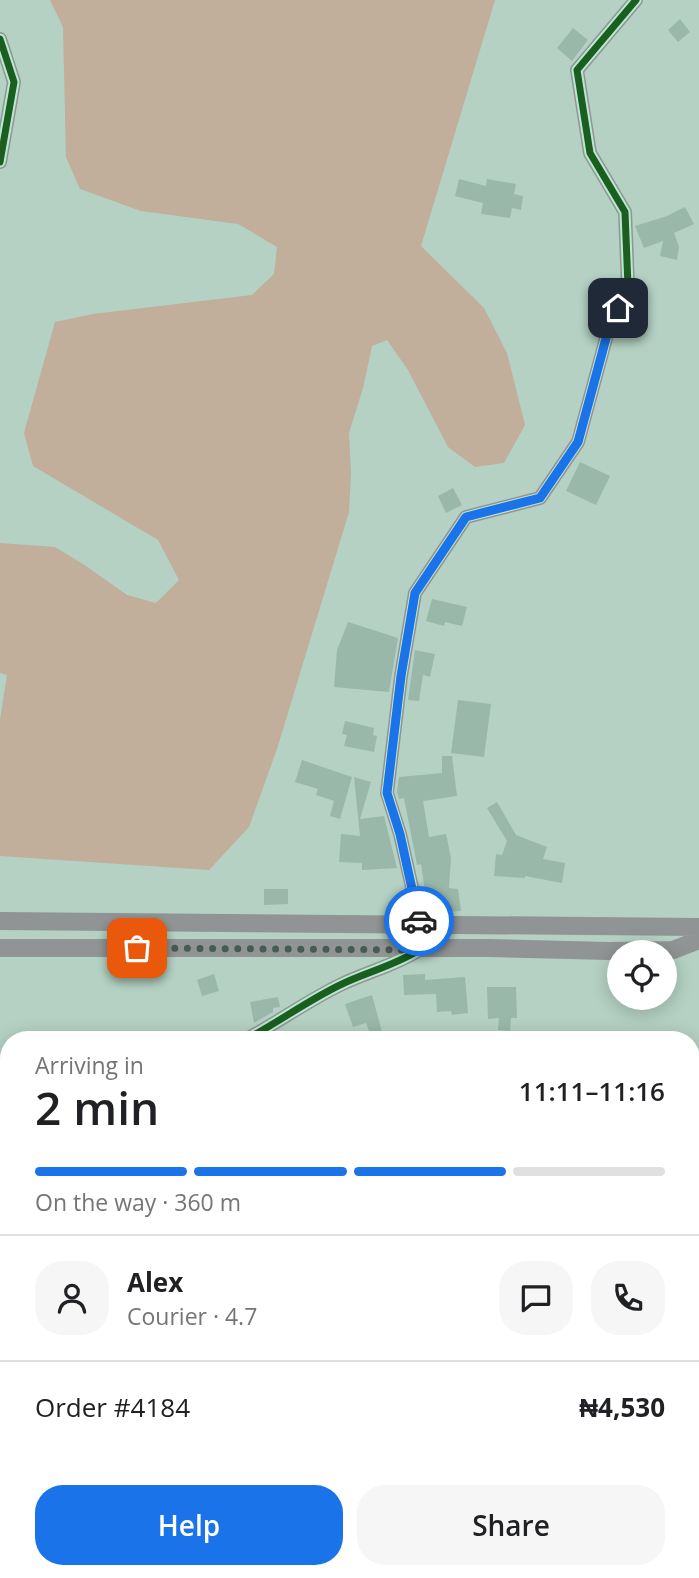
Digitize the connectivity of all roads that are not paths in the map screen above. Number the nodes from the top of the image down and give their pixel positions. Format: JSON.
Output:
{"nodes":[{"id":1,"x":636,"y":0,"type":"edge"},
{"id":2,"x":0,"y":39,"type":"edge"},
{"id":3,"x":0,"y":162,"type":"edge"},
{"id":4,"x":0,"y":922,"type":"edge"},
{"id":5,"x":420,"y":923,"type":"junction"},
{"id":6,"x":699,"y":927,"type":"edge"},
{"id":7,"x":699,"y":940,"type":"edge"},
{"id":8,"x":0,"y":948,"type":"edge"},
{"id":9,"x":419,"y":950,"type":"junction"},
{"id":10,"x":260,"y":1031,"type":"edge"}],
"edges":[{"from":1,"to":5,"type":"street"},
{"from":2,"to":3,"type":"street"},
{"from":4,"to":5,"type":"main road"},
{"from":5,"to":6,"type":"main road"},
{"from":5,"to":9,"type":"street"},
{"from":7,"to":9,"type":"main road"},
{"from":8,"to":9,"type":"main road"},
{"from":9,"to":10,"type":"street"}]}
